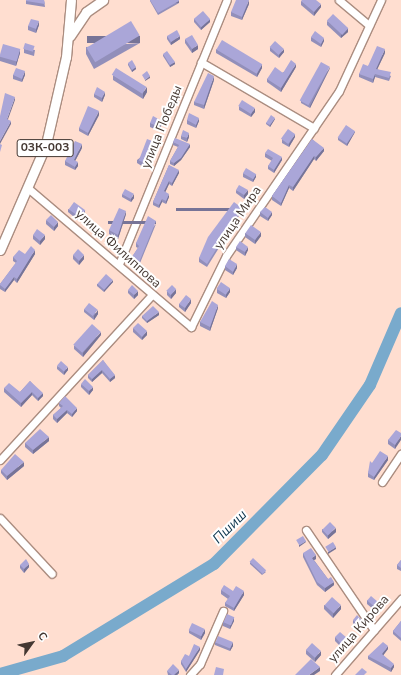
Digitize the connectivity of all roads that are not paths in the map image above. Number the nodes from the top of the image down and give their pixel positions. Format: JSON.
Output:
{"nodes":[{"id":1,"x":71,"y":0,"type":"edge"},
{"id":2,"x":103,"y":0,"type":"edge"},
{"id":3,"x":227,"y":0,"type":"edge"},
{"id":4,"x":339,"y":0,"type":"edge"},
{"id":5,"x":381,"y":0,"type":"edge"},
{"id":6,"x":369,"y":25,"type":"junction"},
{"id":7,"x":69,"y":39,"type":"junction"},
{"id":8,"x":201,"y":62,"type":"junction"},
{"id":9,"x":314,"y":128,"type":"junction"},
{"id":10,"x":29,"y":189,"type":"junction"},
{"id":11,"x":0,"y":250,"type":"edge"},
{"id":12,"x":118,"y":264,"type":"junction"},
{"id":13,"x":151,"y":296,"type":"junction"},
{"id":14,"x":191,"y":327,"type":"joint"},
{"id":15,"x":401,"y":454,"type":"edge"},
{"id":16,"x":0,"y":460,"type":"edge"},
{"id":17,"x":382,"y":482,"type":"dead end"},
{"id":18,"x":0,"y":518,"type":"edge"},
{"id":19,"x":306,"y":530,"type":"dead end"},
{"id":20,"x":52,"y":574,"type":"dead end"},
{"id":21,"x":401,"y":599,"type":"edge"},
{"id":22,"x":223,"y":611,"type":"dead end"},
{"id":23,"x":374,"y":630,"type":"junction"},
{"id":24,"x":190,"y":675,"type":"edge"},
{"id":25,"x":335,"y":675,"type":"edge"}],
"edges":[{"from":1,"to":7,"type":"main road","number":"03К-003"},
{"from":2,"to":7,"type":"main road"},
{"from":3,"to":8,"type":"street","name":"улица Победы"},
{"from":4,"to":6,"type":"street"},
{"from":5,"to":6,"type":"street","name":"улица Мира"},
{"from":6,"to":9,"type":"street","name":"улица Мира"},
{"from":7,"to":10,"type":"main road","number":"03К-003"},
{"from":8,"to":9,"type":"street"},
{"from":8,"to":12,"type":"street","name":"улица Победы"},
{"from":9,"to":14,"type":"street","name":"улица Мира"},
{"from":10,"to":11,"type":"main road","number":"03К-003"},
{"from":10,"to":12,"type":"street","name":"улица Филиппова"},
{"from":12,"to":13,"type":"street","name":"улица Филиппова"},
{"from":13,"to":14,"type":"street","name":"улица Филиппова"},
{"from":13,"to":16,"type":"street"},
{"from":15,"to":17,"type":"street"},
{"from":18,"to":20,"type":"street"},
{"from":19,"to":23,"type":"street"},
{"from":21,"to":23,"type":"street","name":"улица Кирова"},
{"from":22,"to":24,"type":"street"},
{"from":23,"to":25,"type":"street","name":"улица Кирова"}]}
